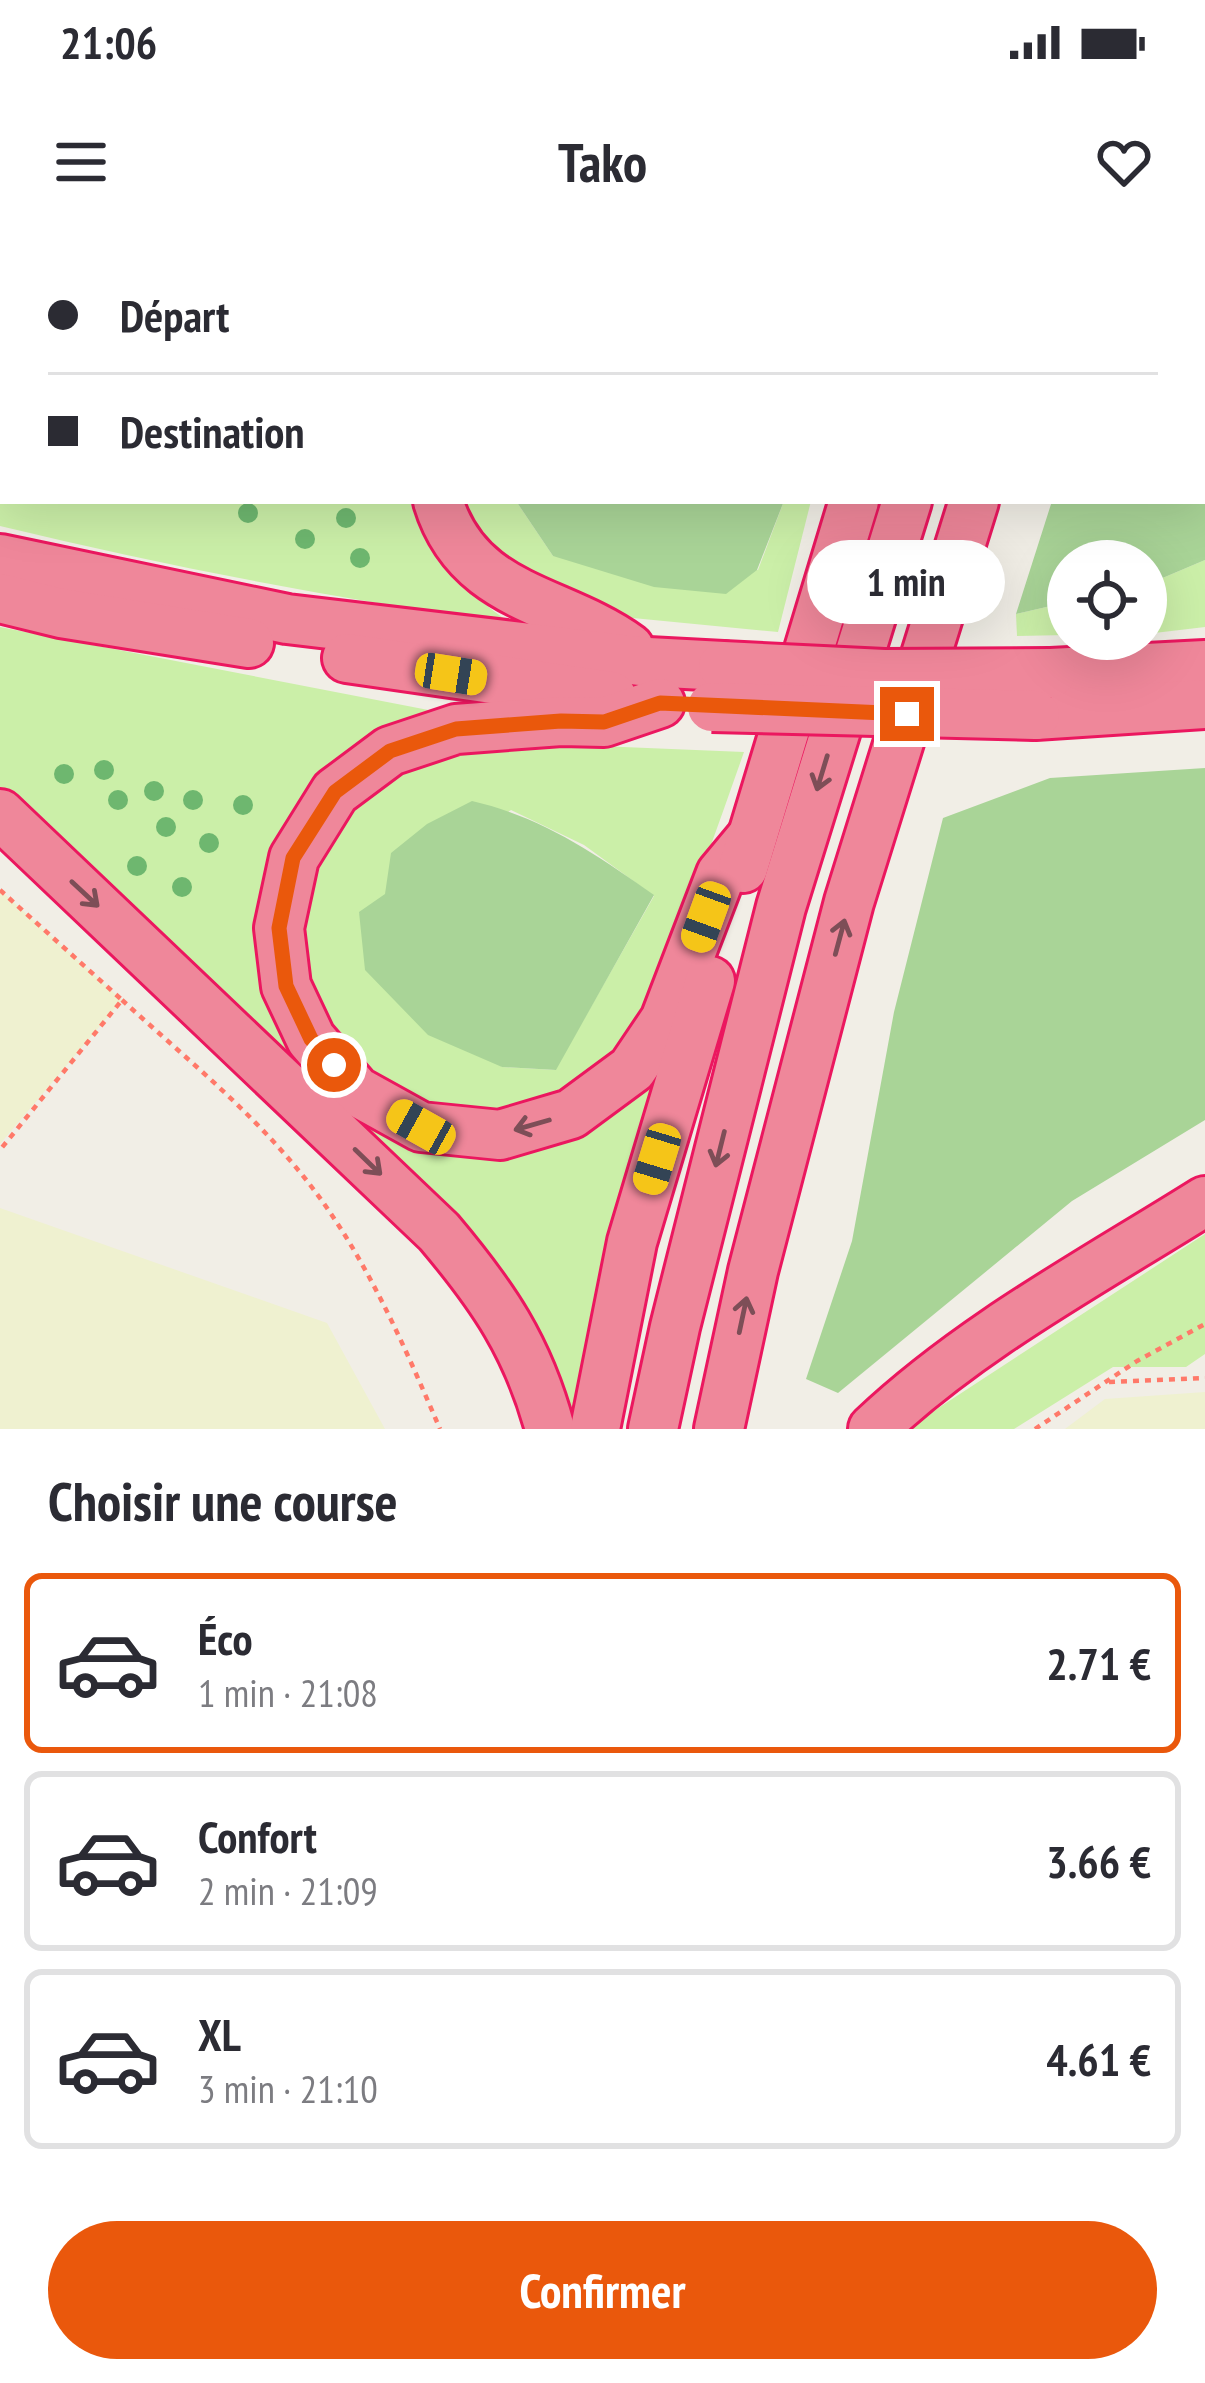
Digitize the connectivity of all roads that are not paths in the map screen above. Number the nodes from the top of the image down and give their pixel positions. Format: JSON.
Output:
{"nodes":[{"id":1,"x":439,"y":504,"type":"edge"},
{"id":2,"x":837,"y":504,"type":"edge"},
{"id":3,"x":853,"y":504,"type":"edge"},
{"id":4,"x":906,"y":504,"type":"edge"},
{"id":5,"x":973,"y":504,"type":"edge"},
{"id":6,"x":835,"y":556,"type":"junction"},
{"id":7,"x":0,"y":559,"type":"edge"},
{"id":8,"x":0,"y":598,"type":"edge"},
{"id":9,"x":1205,"y":665,"type":"edge"},
{"id":10,"x":654,"y":682,"type":"junction"},
{"id":11,"x":1043,"y":694,"type":"junction"},
{"id":12,"x":1205,"y":704,"type":"edge"},
{"id":13,"x":1120,"y":711,"type":"junction"},
{"id":14,"x":1205,"y":726,"type":"edge"},
{"id":15,"x":0,"y":814,"type":"edge"},
{"id":16,"x":751,"y":838,"type":"junction"},
{"id":17,"x":1205,"y":1201,"type":"edge"},
{"id":18,"x":550,"y":1429,"type":"edge"},
{"id":19,"x":595,"y":1429,"type":"edge"},
{"id":20,"x":653,"y":1429,"type":"edge"},
{"id":21,"x":719,"y":1429,"type":"edge"},
{"id":22,"x":873,"y":1429,"type":"edge"}],
"edges":[{"from":1,"to":10,"type":"highway"},
{"from":2,"to":6,"type":"highway"},
{"from":3,"to":6,"type":"highway"},
{"from":4,"to":20,"type":"highway","one_way":true},
{"from":21,"to":5,"type":"highway","one_way":true},
{"from":6,"to":16,"type":"highway"},
{"from":7,"to":10,"type":"highway"},
{"from":8,"to":10,"type":"highway"},
{"from":9,"to":11,"type":"highway"},
{"from":10,"to":11,"type":"highway","bridge":true},
{"from":16,"to":10,"type":"highway","one_way":true},
{"from":11,"to":13,"type":"highway"},
{"from":12,"to":13,"type":"highway"},
{"from":13,"to":14,"type":"highway"},
{"from":15,"to":18,"type":"highway","one_way":true},
{"from":16,"to":19,"type":"highway"},
{"from":17,"to":22,"type":"highway"}]}
